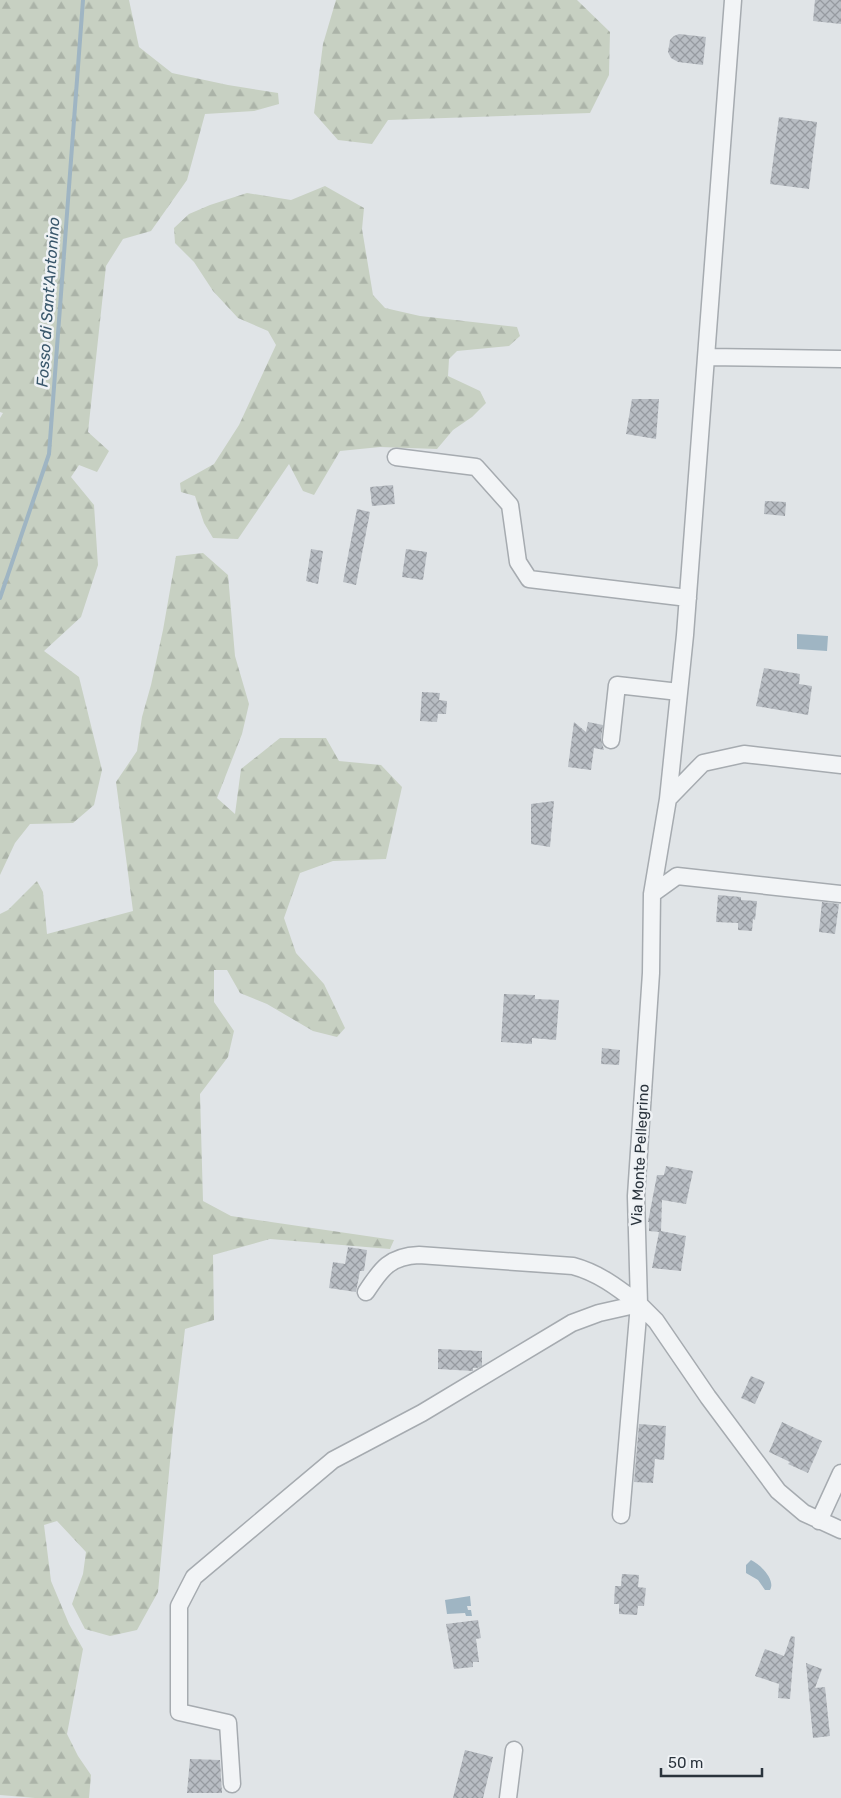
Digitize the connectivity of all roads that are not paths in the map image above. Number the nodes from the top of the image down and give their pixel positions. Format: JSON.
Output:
{"nodes":[{"id":1,"x":733,"y":0,"type":"edge"},
{"id":2,"x":706,"y":357,"type":"junction"},
{"id":3,"x":841,"y":359,"type":"edge"},
{"id":4,"x":396,"y":457,"type":"dead end"},
{"id":5,"x":688,"y":598,"type":"junction"},
{"id":6,"x":679,"y":692,"type":"junction"},
{"id":7,"x":611,"y":740,"type":"dead end"},
{"id":8,"x":841,"y":764,"type":"edge"},
{"id":9,"x":668,"y":799,"type":"junction"},
{"id":10,"x":652,"y":894,"type":"junction"},
{"id":11,"x":841,"y":894,"type":"edge"},
{"id":12,"x":366,"y":1292,"type":"dead end"},
{"id":13,"x":638,"y":1304,"type":"junction"},
{"id":14,"x":841,"y":1473,"type":"edge"},
{"id":15,"x":621,"y":1515,"type":"dead end"},
{"id":16,"x":818,"y":1521,"type":"junction"},
{"id":17,"x":841,"y":1530,"type":"edge"},
{"id":18,"x":514,"y":1750,"type":"dead end"},
{"id":19,"x":232,"y":1784,"type":"dead end"},
{"id":20,"x":508,"y":1798,"type":"edge"}],
"edges":[{"from":1,"to":2,"type":"street","name":"Via Monte Pellegrino"},
{"from":2,"to":3,"type":"street"},
{"from":2,"to":5,"type":"street","name":"Via Monte Pellegrino"},
{"from":4,"to":5,"type":"street"},
{"from":5,"to":6,"type":"street","name":"Via Monte Pellegrino"},
{"from":6,"to":7,"type":"street"},
{"from":6,"to":9,"type":"street","name":"Via Monte Pellegrino"},
{"from":8,"to":9,"type":"street"},
{"from":9,"to":10,"type":"street","name":"Via Monte Pellegrino"},
{"from":10,"to":11,"type":"street"},
{"from":10,"to":13,"type":"street","name":"Via Monte Pellegrino"},
{"from":12,"to":13,"type":"street"},
{"from":13,"to":15,"type":"street","name":"Via Monte Pellegrino"},
{"from":13,"to":16,"type":"street"},
{"from":13,"to":19,"type":"street"},
{"from":14,"to":16,"type":"street"},
{"from":16,"to":17,"type":"street"},
{"from":18,"to":20,"type":"street"}]}
